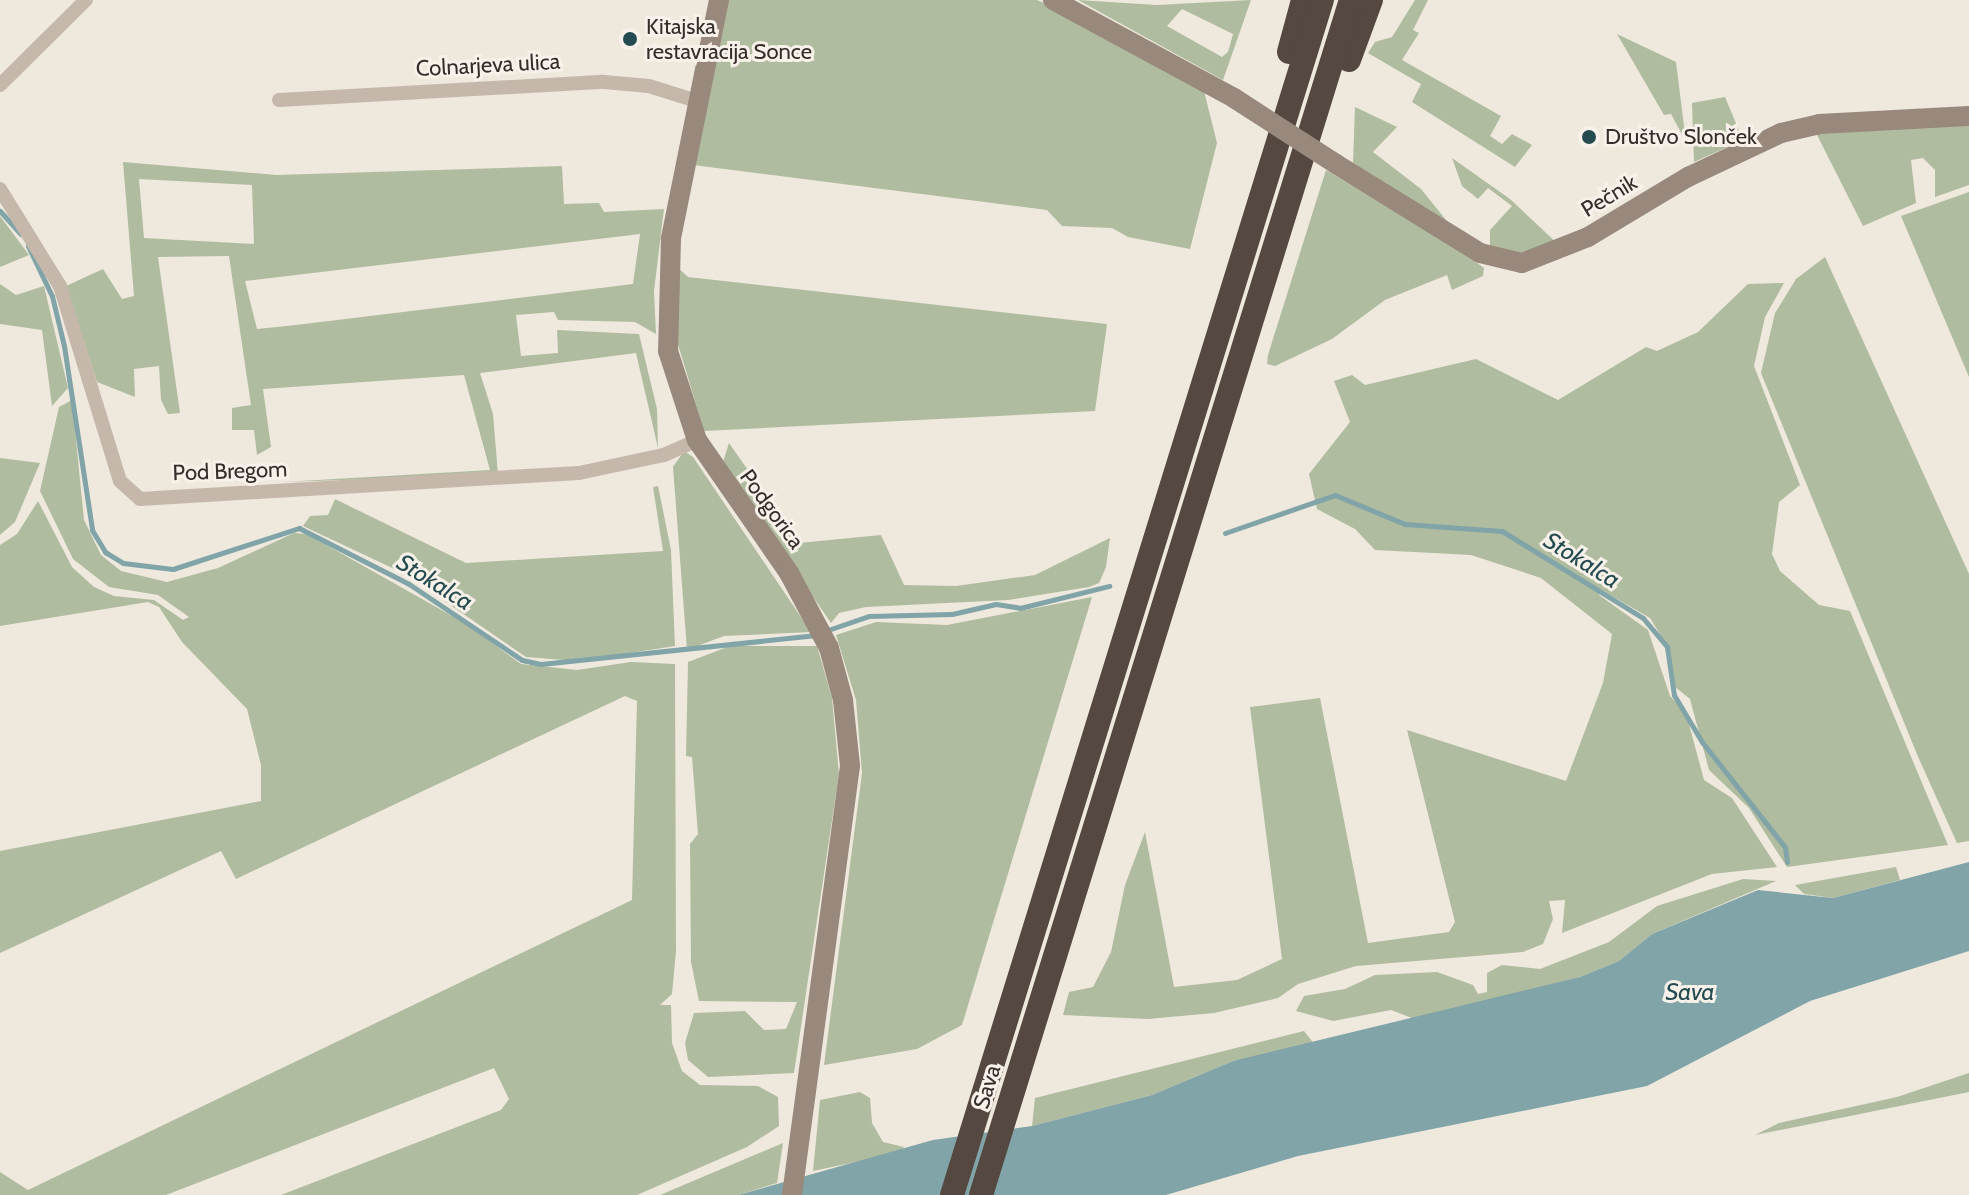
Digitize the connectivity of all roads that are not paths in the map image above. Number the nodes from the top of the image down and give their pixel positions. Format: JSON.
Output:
{"nodes":[{"id":1,"x":86,"y":0,"type":"edge"},
{"id":2,"x":719,"y":0,"type":"edge"},
{"id":3,"x":1053,"y":0,"type":"edge"},
{"id":4,"x":1303,"y":0,"type":"edge"},
{"id":5,"x":1322,"y":0,"type":"edge"},
{"id":6,"x":1351,"y":0,"type":"edge"},
{"id":7,"x":1371,"y":0,"type":"edge"},
{"id":8,"x":0,"y":85,"type":"edge"},
{"id":9,"x":279,"y":100,"type":"dead end"},
{"id":10,"x":697,"y":101,"type":"junction"},
{"id":11,"x":1969,"y":116,"type":"edge"},
{"id":12,"x":1315,"y":117,"type":"junction"},
{"id":13,"x":1271,"y":162,"type":"junction"},
{"id":14,"x":0,"y":189,"type":"edge"},
{"id":15,"x":697,"y":440,"type":"junction"},
{"id":16,"x":792,"y":1195,"type":"edge"},
{"id":17,"x":952,"y":1195,"type":"edge"},
{"id":18,"x":981,"y":1195,"type":"edge"}],
"edges":[{"from":1,"to":8,"type":"street"},
{"from":2,"to":10,"type":"main road","name":"Podgorica"},
{"from":3,"to":11,"type":"main road","name":"Pečnik","bridge":true},
{"from":4,"to":13,"type":"highway"},
{"from":5,"to":13,"type":"highway","name":"Sava"},
{"from":6,"to":12,"type":"highway","name":"Sava"},
{"from":7,"to":12,"type":"highway"},
{"from":9,"to":10,"type":"street","name":"Colnarjeva ulica"},
{"from":10,"to":15,"type":"main road","name":"Podgorica"},
{"from":12,"to":18,"type":"highway","name":"Sava"},
{"from":13,"to":17,"type":"highway","name":"Sava"},
{"from":14,"to":15,"type":"street","name":"Pod Bregom"},
{"from":15,"to":16,"type":"main road","name":"Podgorica"}]}
